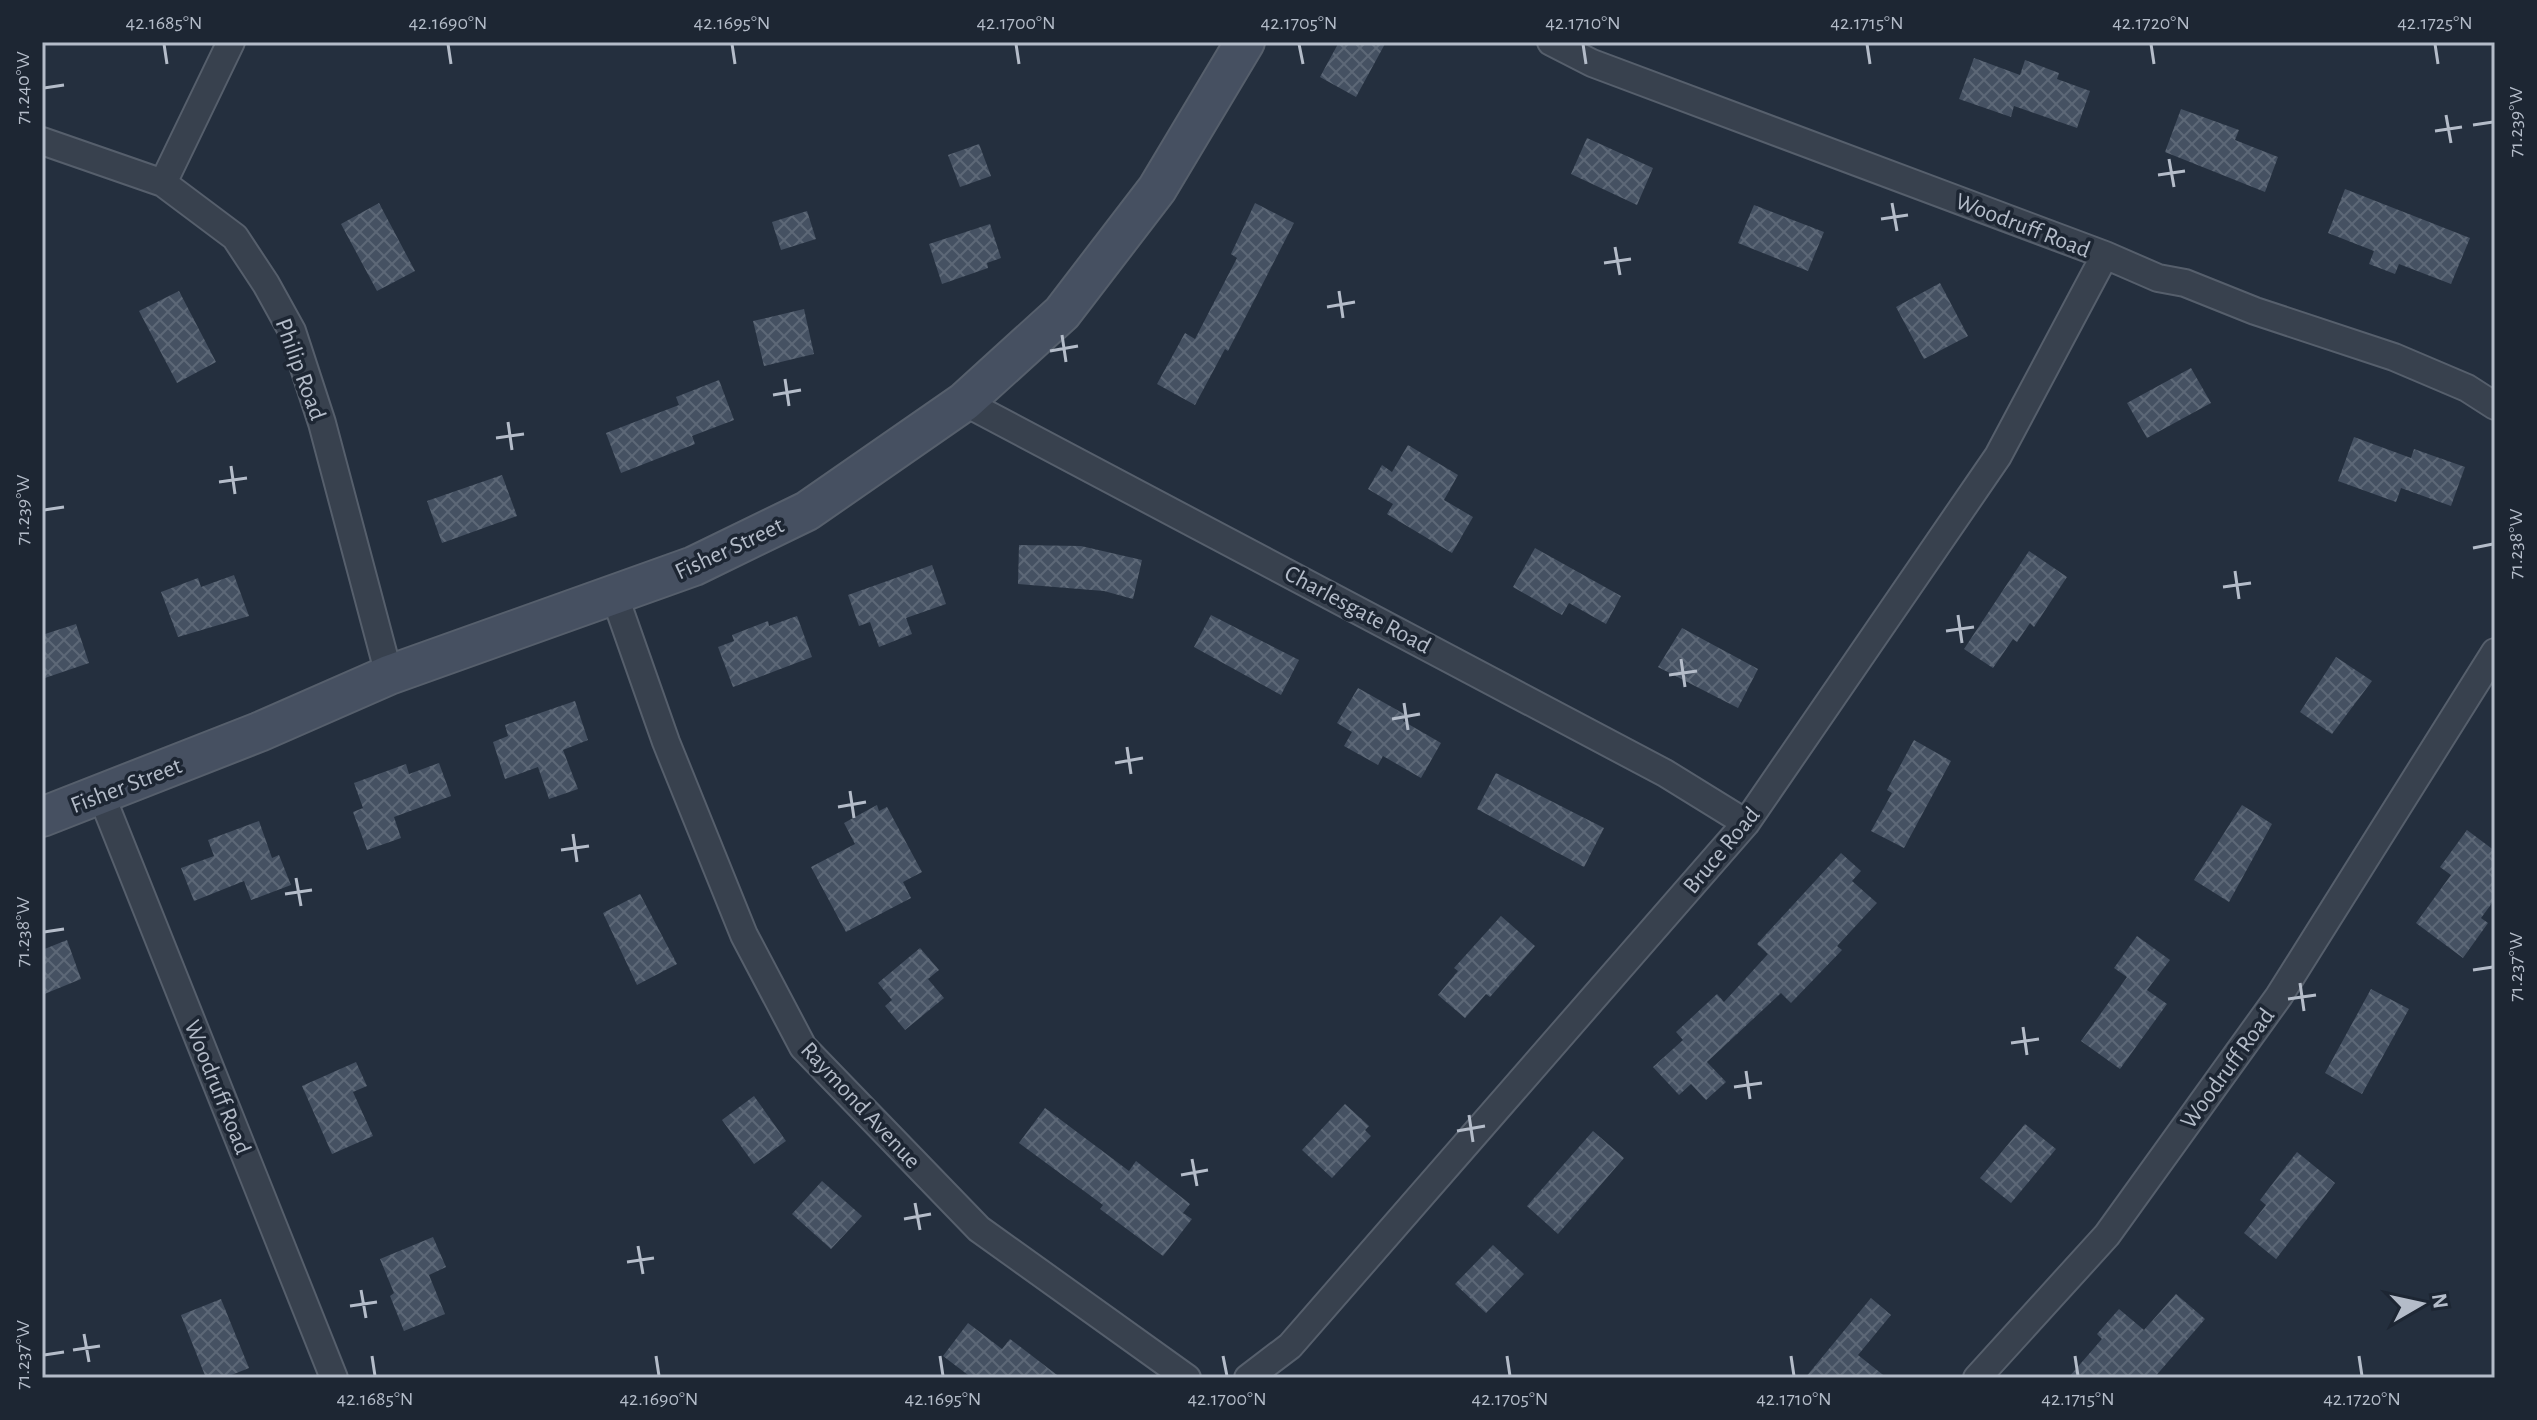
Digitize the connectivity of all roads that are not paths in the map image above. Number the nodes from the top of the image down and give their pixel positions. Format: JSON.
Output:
{"nodes":[{"id":1,"x":231,"y":42,"type":"edge"},
{"id":2,"x":1245,"y":42,"type":"edge"},
{"id":3,"x":1551,"y":42,"type":"edge"},
{"id":4,"x":42,"y":141,"type":"edge"},
{"id":5,"x":163,"y":183,"type":"junction"},
{"id":6,"x":2105,"y":255,"type":"junction"},
{"id":7,"x":964,"y":402,"type":"junction"},
{"id":8,"x":2495,"y":406,"type":"edge"},
{"id":9,"x":615,"y":597,"type":"junction"},
{"id":10,"x":2495,"y":652,"type":"edge"},
{"id":11,"x":389,"y":675,"type":"junction"},
{"id":12,"x":102,"y":797,"type":"junction"},
{"id":13,"x":42,"y":817,"type":"edge"},
{"id":14,"x":1746,"y":823,"type":"junction"},
{"id":15,"x":334,"y":1378,"type":"edge"},
{"id":16,"x":1187,"y":1378,"type":"edge"},
{"id":17,"x":1248,"y":1378,"type":"edge"},
{"id":18,"x":1977,"y":1378,"type":"edge"}],
"edges":[{"from":1,"to":5,"type":"street"},
{"from":2,"to":7,"type":"main road","name":"Fisher Street"},
{"from":3,"to":6,"type":"street","name":"Woodruff Road"},
{"from":4,"to":5,"type":"street","name":"Philip Road"},
{"from":5,"to":11,"type":"street","name":"Philip Road"},
{"from":6,"to":8,"type":"street","name":"Woodruff Road"},
{"from":6,"to":14,"type":"street","name":"Bruce Road"},
{"from":7,"to":9,"type":"main road","name":"Fisher Street"},
{"from":7,"to":14,"type":"street","name":"Charlesgate Road"},
{"from":9,"to":11,"type":"main road","name":"Fisher Street"},
{"from":9,"to":16,"type":"street","name":"Raymond Avenue"},
{"from":10,"to":18,"type":"street","name":"Woodruff Road"},
{"from":11,"to":12,"type":"main road","name":"Fisher Street"},
{"from":12,"to":13,"type":"main road","name":"Fisher Street"},
{"from":12,"to":15,"type":"street","name":"Woodruff Road"},
{"from":14,"to":17,"type":"street","name":"Bruce Road"}]}
